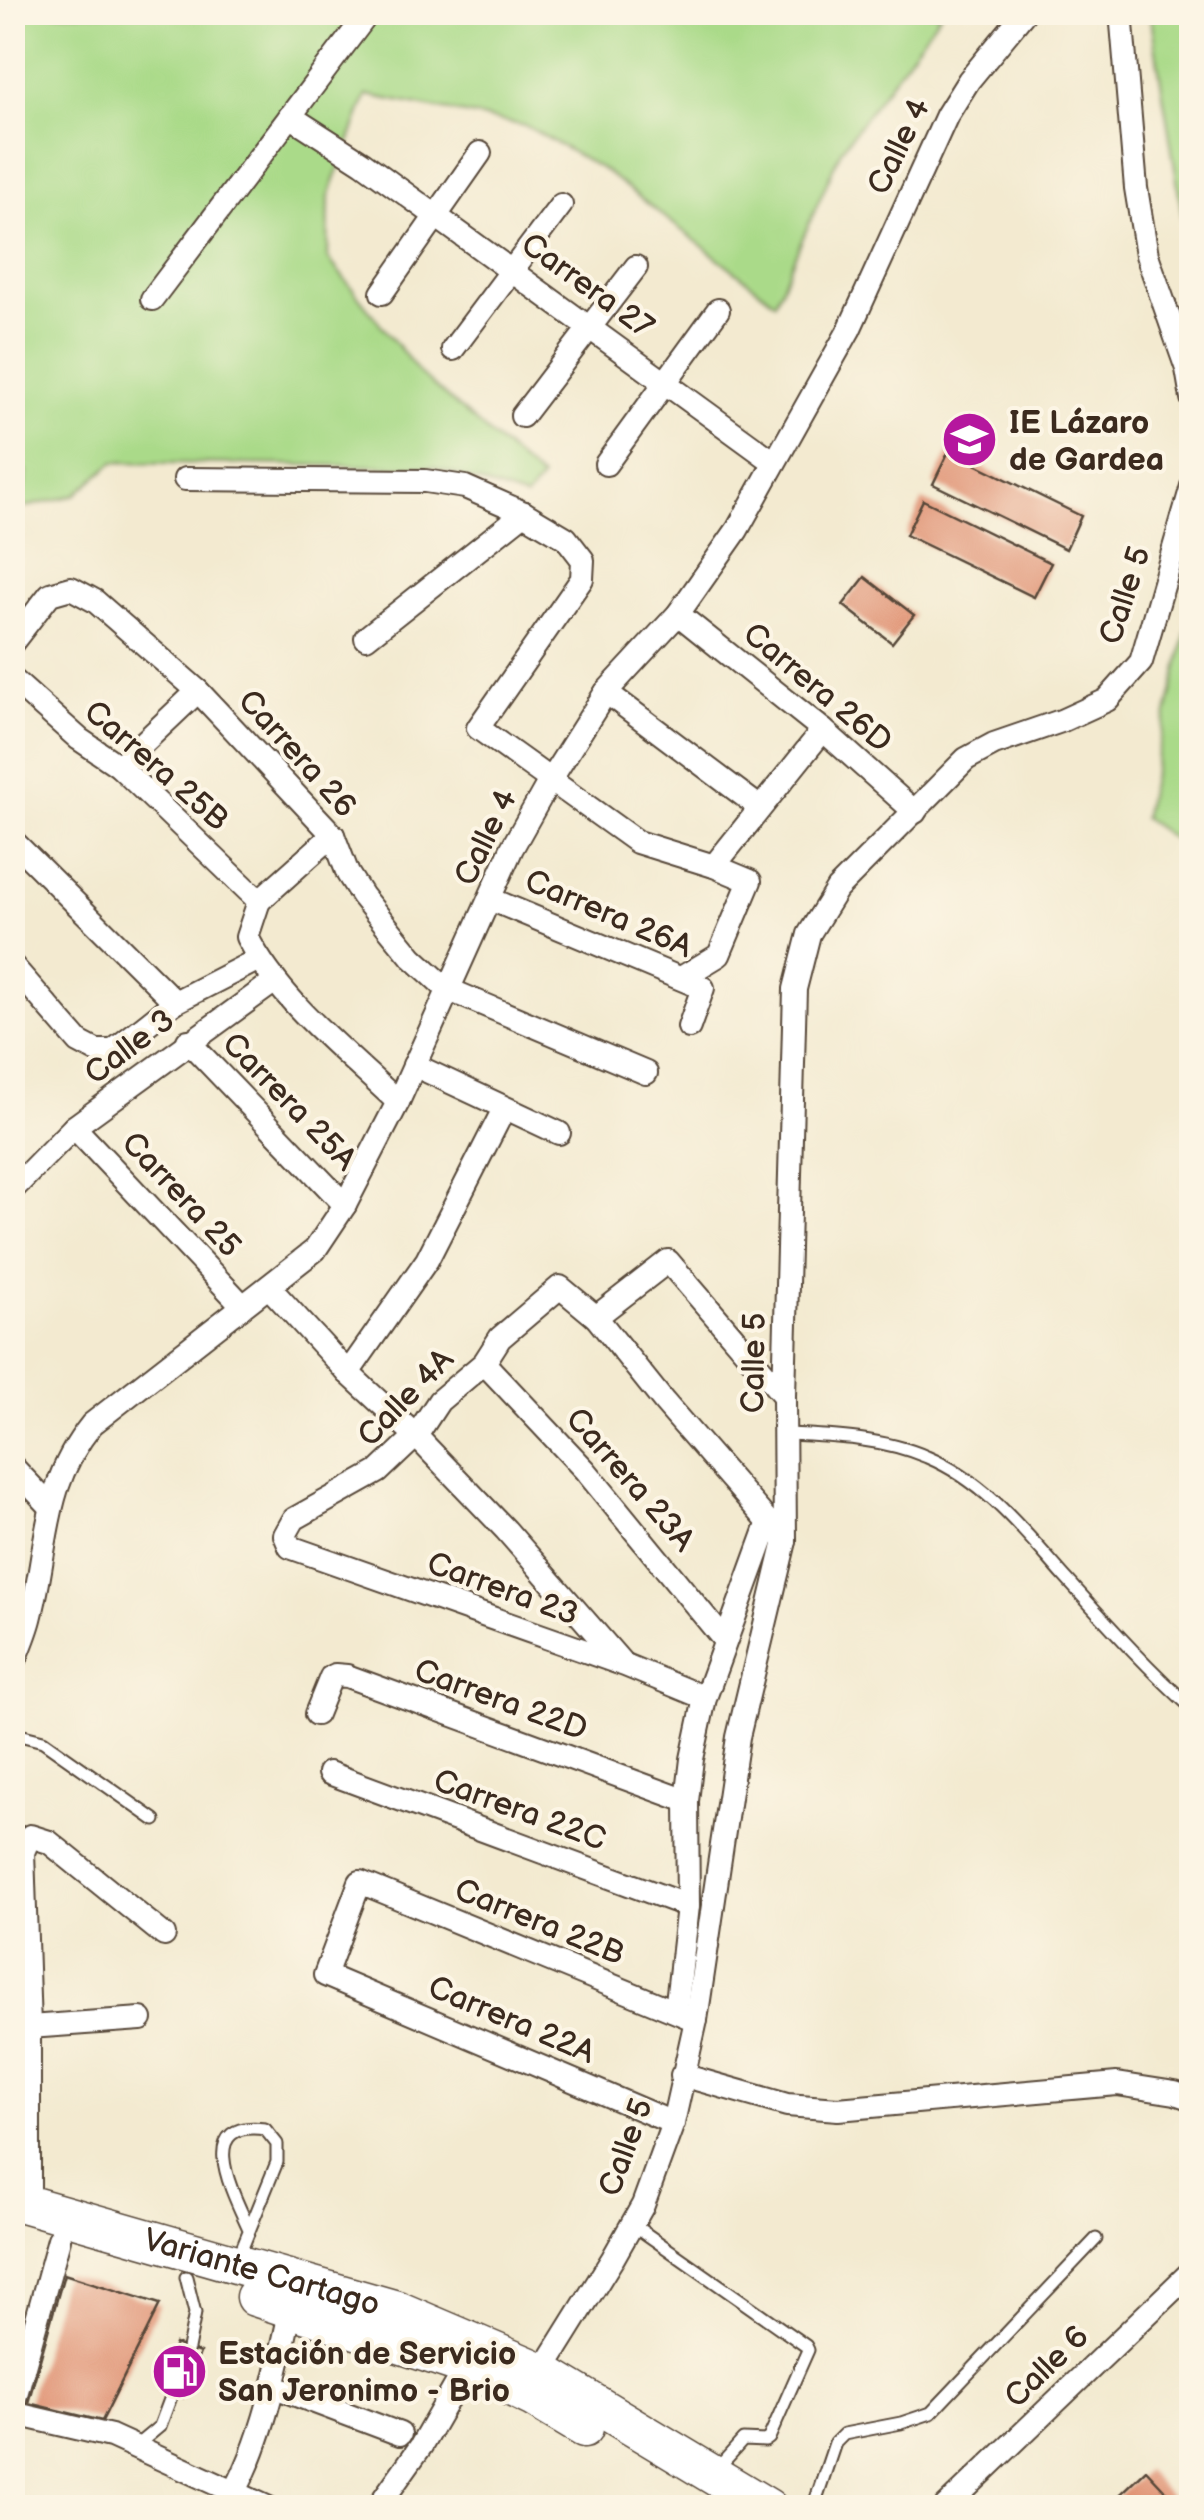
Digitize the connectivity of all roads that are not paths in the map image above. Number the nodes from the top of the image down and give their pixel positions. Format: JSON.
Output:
{"nodes":[{"id":1,"x":369,"y":12,"type":"edge"},
{"id":2,"x":1024,"y":12,"type":"edge"},
{"id":3,"x":1120,"y":12,"type":"edge"},
{"id":4,"x":290,"y":116,"type":"junction"},
{"id":5,"x":480,"y":153,"type":"dead end"},
{"id":6,"x":561,"y":205,"type":"dead end"},
{"id":7,"x":437,"y":216,"type":"junction"},
{"id":8,"x":636,"y":267,"type":"dead end"},
{"id":9,"x":510,"y":269,"type":"junction"},
{"id":10,"x":382,"y":293,"type":"dead end"},
{"id":11,"x":152,"y":299,"type":"dead end"},
{"id":12,"x":718,"y":310,"type":"dead end"},
{"id":13,"x":590,"y":327,"type":"junction"},
{"id":14,"x":452,"y":350,"type":"dead end"},
{"id":15,"x":666,"y":382,"type":"junction"},
{"id":16,"x":1192,"y":398,"type":"edge"},
{"id":17,"x":522,"y":416,"type":"dead end"},
{"id":18,"x":774,"y":462,"type":"junction"},
{"id":19,"x":606,"y":464,"type":"dead end"},
{"id":20,"x":185,"y":480,"type":"dead end"},
{"id":21,"x":1192,"y":486,"type":"edge"},
{"id":22,"x":524,"y":513,"type":"junction"},
{"id":23,"x":678,"y":614,"type":"junction"},
{"id":24,"x":366,"y":638,"type":"dead end"},
{"id":25,"x":12,"y":643,"type":"edge"},
{"id":26,"x":12,"y":679,"type":"edge"},
{"id":27,"x":198,"y":691,"type":"junction"},
{"id":28,"x":606,"y":692,"type":"junction"},
{"id":29,"x":823,"y":730,"type":"junction"},
{"id":30,"x":118,"y":766,"type":"junction"},
{"id":31,"x":549,"y":782,"type":"junction"},
{"id":32,"x":759,"y":806,"type":"junction"},
{"id":33,"x":915,"y":812,"type":"junction"},
{"id":34,"x":334,"y":836,"type":"junction"},
{"id":35,"x":12,"y":840,"type":"edge"},
{"id":36,"x":714,"y":866,"type":"junction"},
{"id":37,"x":490,"y":899,"type":"junction"},
{"id":38,"x":258,"y":901,"type":"junction"},
{"id":39,"x":258,"y":960,"type":"junction"},
{"id":40,"x":12,"y":965,"type":"edge"},
{"id":41,"x":276,"y":981,"type":"junction"},
{"id":42,"x":692,"y":983,"type":"junction"},
{"id":43,"x":447,"y":989,"type":"junction"},
{"id":44,"x":176,"y":1002,"type":"junction"},
{"id":45,"x":688,"y":1027,"type":"dead end"},
{"id":46,"x":188,"y":1042,"type":"junction"},
{"id":47,"x":414,"y":1065,"type":"junction"},
{"id":48,"x":646,"y":1073,"type":"dead end"},
{"id":49,"x":398,"y":1102,"type":"junction"},
{"id":50,"x":504,"y":1109,"type":"junction"},
{"id":51,"x":74,"y":1127,"type":"junction"},
{"id":52,"x":559,"y":1133,"type":"dead end"},
{"id":53,"x":18,"y":1182,"type":"edge"},
{"id":54,"x":345,"y":1205,"type":"junction"},
{"id":55,"x":269,"y":1286,"type":"junction"},
{"id":56,"x":242,"y":1305,"type":"junction"},
{"id":57,"x":596,"y":1317,"type":"junction"},
{"id":58,"x":484,"y":1363,"type":"junction"},
{"id":59,"x":348,"y":1373,"type":"junction"},
{"id":60,"x":784,"y":1396,"type":"junction"},
{"id":61,"x":785,"y":1434,"type":"junction"},
{"id":62,"x":416,"y":1436,"type":"junction"},
{"id":63,"x":12,"y":1466,"type":"edge"},
{"id":64,"x":50,"y":1506,"type":"junction"},
{"id":65,"x":769,"y":1522,"type":"junction"},
{"id":66,"x":285,"y":1535,"type":"joint"},
{"id":67,"x":785,"y":1541,"type":"junction"},
{"id":68,"x":22,"y":1617,"type":"edge"},
{"id":69,"x":725,"y":1640,"type":"junction"},
{"id":70,"x":625,"y":1666,"type":"junction"},
{"id":71,"x":12,"y":1667,"type":"edge"},
{"id":72,"x":705,"y":1698,"type":"junction"},
{"id":73,"x":1192,"y":1708,"type":"edge"},
{"id":74,"x":316,"y":1714,"type":"dead end"},
{"id":75,"x":12,"y":1733,"type":"edge"},
{"id":76,"x":330,"y":1772,"type":"dead end"},
{"id":77,"x":687,"y":1801,"type":"junction"},
{"id":78,"x":155,"y":1820,"type":"dead end"},
{"id":79,"x":360,"y":1882,"type":"joint"},
{"id":80,"x":688,"y":1906,"type":"junction"},
{"id":81,"x":164,"y":1935,"type":"dead end"},
{"id":82,"x":686,"y":2016,"type":"junction"},
{"id":83,"x":141,"y":2019,"type":"dead end"},
{"id":84,"x":29,"y":2027,"type":"junction"},
{"id":85,"x":682,"y":2075,"type":"junction"},
{"id":86,"x":1192,"y":2100,"type":"edge"},
{"id":87,"x":673,"y":2123,"type":"junction"},
{"id":88,"x":18,"y":2211,"type":"edge"},
{"id":89,"x":632,"y":2224,"type":"junction"},
{"id":90,"x":249,"y":2229,"type":"junction"},
{"id":91,"x":59,"y":2239,"type":"junction"},
{"id":92,"x":1096,"y":2239,"type":"dead end"},
{"id":93,"x":234,"y":2266,"type":"junction"},
{"id":94,"x":1192,"y":2271,"type":"edge"},
{"id":95,"x":186,"y":2277,"type":"junction"},
{"id":96,"x":291,"y":2308,"type":"junction"},
{"id":97,"x":188,"y":2348,"type":"dead end"},
{"id":98,"x":467,"y":2366,"type":"junction"},
{"id":99,"x":542,"y":2372,"type":"junction"},
{"id":100,"x":274,"y":2387,"type":"junction"},
{"id":101,"x":172,"y":2394,"type":"dead end"},
{"id":102,"x":12,"y":2411,"type":"edge"},
{"id":103,"x":400,"y":2434,"type":"dead end"},
{"id":104,"x":136,"y":2446,"type":"junction"},
{"id":105,"x":715,"y":2492,"type":"edge"},
{"id":106,"x":230,"y":2500,"type":"edge"},
{"id":107,"x":269,"y":2508,"type":"edge"},
{"id":108,"x":377,"y":2508,"type":"edge"},
{"id":109,"x":768,"y":2508,"type":"edge"},
{"id":110,"x":812,"y":2508,"type":"edge"},
{"id":111,"x":946,"y":2508,"type":"edge"}],
"edges":[{"from":1,"to":4,"type":"street"},
{"from":2,"to":18,"type":"street","name":"Calle 4"},
{"from":3,"to":16,"type":"street"},
{"from":4,"to":7,"type":"street","name":"Carrera 27"},
{"from":4,"to":11,"type":"street"},
{"from":5,"to":7,"type":"street"},
{"from":6,"to":9,"type":"street"},
{"from":7,"to":9,"type":"street","name":"Carrera 27"},
{"from":7,"to":10,"type":"street"},
{"from":8,"to":13,"type":"street"},
{"from":9,"to":13,"type":"street","name":"Carrera 27"},
{"from":9,"to":14,"type":"street"},
{"from":12,"to":15,"type":"street"},
{"from":13,"to":15,"type":"street","name":"Carrera 27"},
{"from":13,"to":17,"type":"street"},
{"from":15,"to":18,"type":"street","name":"Carrera 27"},
{"from":15,"to":19,"type":"street"},
{"from":18,"to":23,"type":"street","name":"Calle 4"},
{"from":20,"to":22,"type":"street"},
{"from":21,"to":33,"type":"street","name":"Calle 5"},
{"from":22,"to":24,"type":"street"},
{"from":22,"to":31,"type":"street"},
{"from":23,"to":28,"type":"street","name":"Calle 4"},
{"from":23,"to":29,"type":"street","name":"Carrera 26D"},
{"from":25,"to":27,"type":"street","name":"Carrera 26"},
{"from":26,"to":30,"type":"street","name":"Carrera 25B"},
{"from":27,"to":30,"type":"street"},
{"from":27,"to":34,"type":"street","name":"Carrera 26"},
{"from":28,"to":31,"type":"street","name":"Calle 4"},
{"from":28,"to":32,"type":"street"},
{"from":29,"to":32,"type":"street"},
{"from":29,"to":33,"type":"street","name":"Carrera 26D"},
{"from":30,"to":38,"type":"street","name":"Carrera 25B"},
{"from":31,"to":36,"type":"street"},
{"from":31,"to":37,"type":"street","name":"Calle 4"},
{"from":32,"to":36,"type":"street"},
{"from":33,"to":60,"type":"street","name":"Calle 5"},
{"from":34,"to":38,"type":"street"},
{"from":34,"to":43,"type":"street","name":"Carrera 26"},
{"from":35,"to":44,"type":"street"},
{"from":36,"to":42,"type":"street"},
{"from":37,"to":42,"type":"street","name":"Carrera 26A"},
{"from":37,"to":43,"type":"street","name":"Calle 4"},
{"from":38,"to":39,"type":"street"},
{"from":39,"to":41,"type":"street"},
{"from":39,"to":44,"type":"street"},
{"from":40,"to":44,"type":"street"},
{"from":41,"to":46,"type":"street","name":"Calle 3"},
{"from":41,"to":49,"type":"street"},
{"from":42,"to":45,"type":"street"},
{"from":43,"to":47,"type":"street","name":"Calle 4"},
{"from":43,"to":48,"type":"street","name":"Carrera 26"},
{"from":46,"to":51,"type":"street","name":"Calle 3"},
{"from":46,"to":54,"type":"street","name":"Carrera 25A"},
{"from":47,"to":49,"type":"street","name":"Calle 4"},
{"from":47,"to":50,"type":"street"},
{"from":49,"to":54,"type":"street","name":"Calle 4"},
{"from":50,"to":52,"type":"street"},
{"from":50,"to":59,"type":"street"},
{"from":51,"to":53,"type":"street","name":"Calle 3"},
{"from":51,"to":56,"type":"street","name":"Carrera 25"},
{"from":54,"to":55,"type":"street","name":"Calle 4"},
{"from":55,"to":56,"type":"street","name":"Calle 4"},
{"from":55,"to":59,"type":"street"},
{"from":56,"to":64,"type":"street","name":"Calle 4"},
{"from":57,"to":58,"type":"street","name":"Calle 4A"},
{"from":57,"to":60,"type":"street"},
{"from":57,"to":65,"type":"street"},
{"from":58,"to":62,"type":"street","name":"Calle 4A"},
{"from":58,"to":69,"type":"street","name":"Carrera 23A"},
{"from":59,"to":62,"type":"street"},
{"from":60,"to":61,"type":"street","name":"Calle 5"},
{"from":61,"to":67,"type":"street","name":"Calle 5"},
{"from":61,"to":73,"type":"lane"},
{"from":62,"to":66,"type":"street","name":"Calle 4A"},
{"from":62,"to":70,"type":"street"},
{"from":63,"to":64,"type":"street"},
{"from":64,"to":68,"type":"street","name":"Calle 4"},
{"from":65,"to":67,"type":"street"},
{"from":65,"to":69,"type":"street"},
{"from":66,"to":70,"type":"street","name":"Carrera 23"},
{"from":67,"to":82,"type":"street","name":"Calle 5"},
{"from":68,"to":71,"type":"street","name":"Calle 4"},
{"from":69,"to":72,"type":"street"},
{"from":70,"to":72,"type":"street","name":"Carrera 23"},
{"from":72,"to":77,"type":"street"},
{"from":74,"to":77,"type":"street","name":"Carrera 22D"},
{"from":75,"to":78,"type":"lane"},
{"from":76,"to":80,"type":"street","name":"Carrera 22C"},
{"from":77,"to":80,"type":"street"},
{"from":79,"to":82,"type":"street","name":"Carrera 22B"},
{"from":79,"to":87,"type":"street","name":"Carrera 22A"},
{"from":80,"to":82,"type":"street"},
{"from":81,"to":84,"type":"street"},
{"from":82,"to":85,"type":"street","name":"Calle 5"},
{"from":83,"to":84,"type":"street"},
{"from":84,"to":88,"type":"street"},
{"from":85,"to":86,"type":"street"},
{"from":85,"to":87,"type":"street","name":"Calle 5"},
{"from":87,"to":89,"type":"street","name":"Calle 5"},
{"from":88,"to":91,"type":"highway","name":"Variante Cartago"},
{"from":88,"to":93,"type":"highway","name":"Variante Cartago"},
{"from":89,"to":99,"type":"street","name":"Calle 5"},
{"from":89,"to":105,"type":"lane"},
{"from":90,"to":90,"type":"lane"},
{"from":90,"to":93,"type":"lane"},
{"from":91,"to":95,"type":"highway","name":"Variante Cartago"},
{"from":91,"to":102,"type":"street"},
{"from":92,"to":110,"type":"lane"},
{"from":93,"to":99,"type":"highway","name":"Variante Cartago"},
{"from":94,"to":111,"type":"street","name":"Calle 6"},
{"from":95,"to":96,"type":"highway","name":"Variante Cartago"},
{"from":95,"to":97,"type":"lane"},
{"from":96,"to":98,"type":"highway","name":"Variante Cartago"},
{"from":96,"to":100,"type":"street"},
{"from":98,"to":105,"type":"highway","name":"Variante Cartago"},
{"from":98,"to":108,"type":"street"},
{"from":99,"to":105,"type":"highway","name":"Variante Cartago"},
{"from":100,"to":103,"type":"street"},
{"from":100,"to":106,"type":"street"},
{"from":101,"to":104,"type":"lane"},
{"from":102,"to":104,"type":"street"},
{"from":104,"to":106,"type":"street"},
{"from":105,"to":109,"type":"highway","name":"Variante Cartago"},
{"from":106,"to":107,"type":"street"}]}
